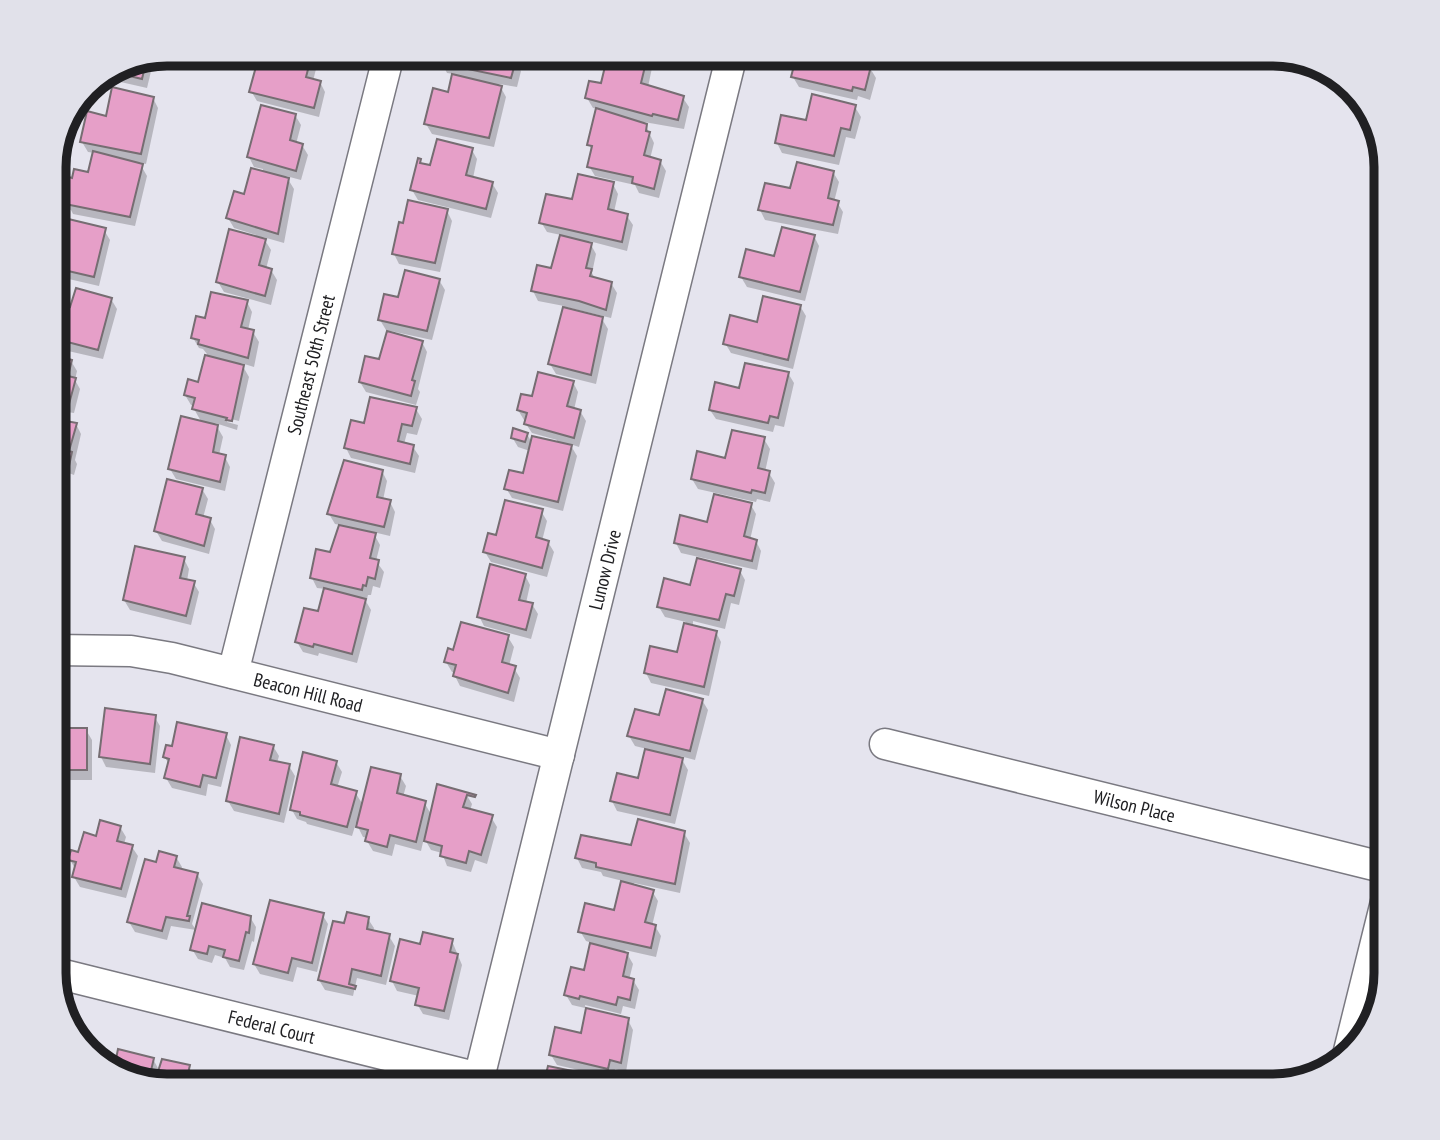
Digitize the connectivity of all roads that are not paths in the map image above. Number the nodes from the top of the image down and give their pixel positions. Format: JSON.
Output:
{"nodes":[{"id":1,"x":386,"y":66,"type":"edge"},
{"id":2,"x":729,"y":66,"type":"edge"},
{"id":3,"x":67,"y":650,"type":"edge"},
{"id":4,"x":233,"y":673,"type":"junction"},
{"id":5,"x":886,"y":744,"type":"dead end"},
{"id":6,"x":559,"y":755,"type":"junction"},
{"id":7,"x":1374,"y":865,"type":"edge"},
{"id":8,"x":1374,"y":950,"type":"edge"},
{"id":9,"x":67,"y":976,"type":"edge"},
{"id":10,"x":1353,"y":1033,"type":"edge"},
{"id":11,"x":447,"y":1074,"type":"edge"},
{"id":12,"x":480,"y":1074,"type":"edge"}],
"edges":[{"from":1,"to":4,"type":"street","name":"Southeast 50th Street"},
{"from":2,"to":6,"type":"street","name":"Lunow Drive"},
{"from":3,"to":4,"type":"street","name":"Beacon Hill Road"},
{"from":4,"to":6,"type":"street","name":"Beacon Hill Road"},
{"from":5,"to":7,"type":"street","name":"Wilson Place"},
{"from":6,"to":12,"type":"street","name":"Lunow Drive"},
{"from":8,"to":10,"type":"street"},
{"from":9,"to":11,"type":"street","name":"Federal Court"}]}
